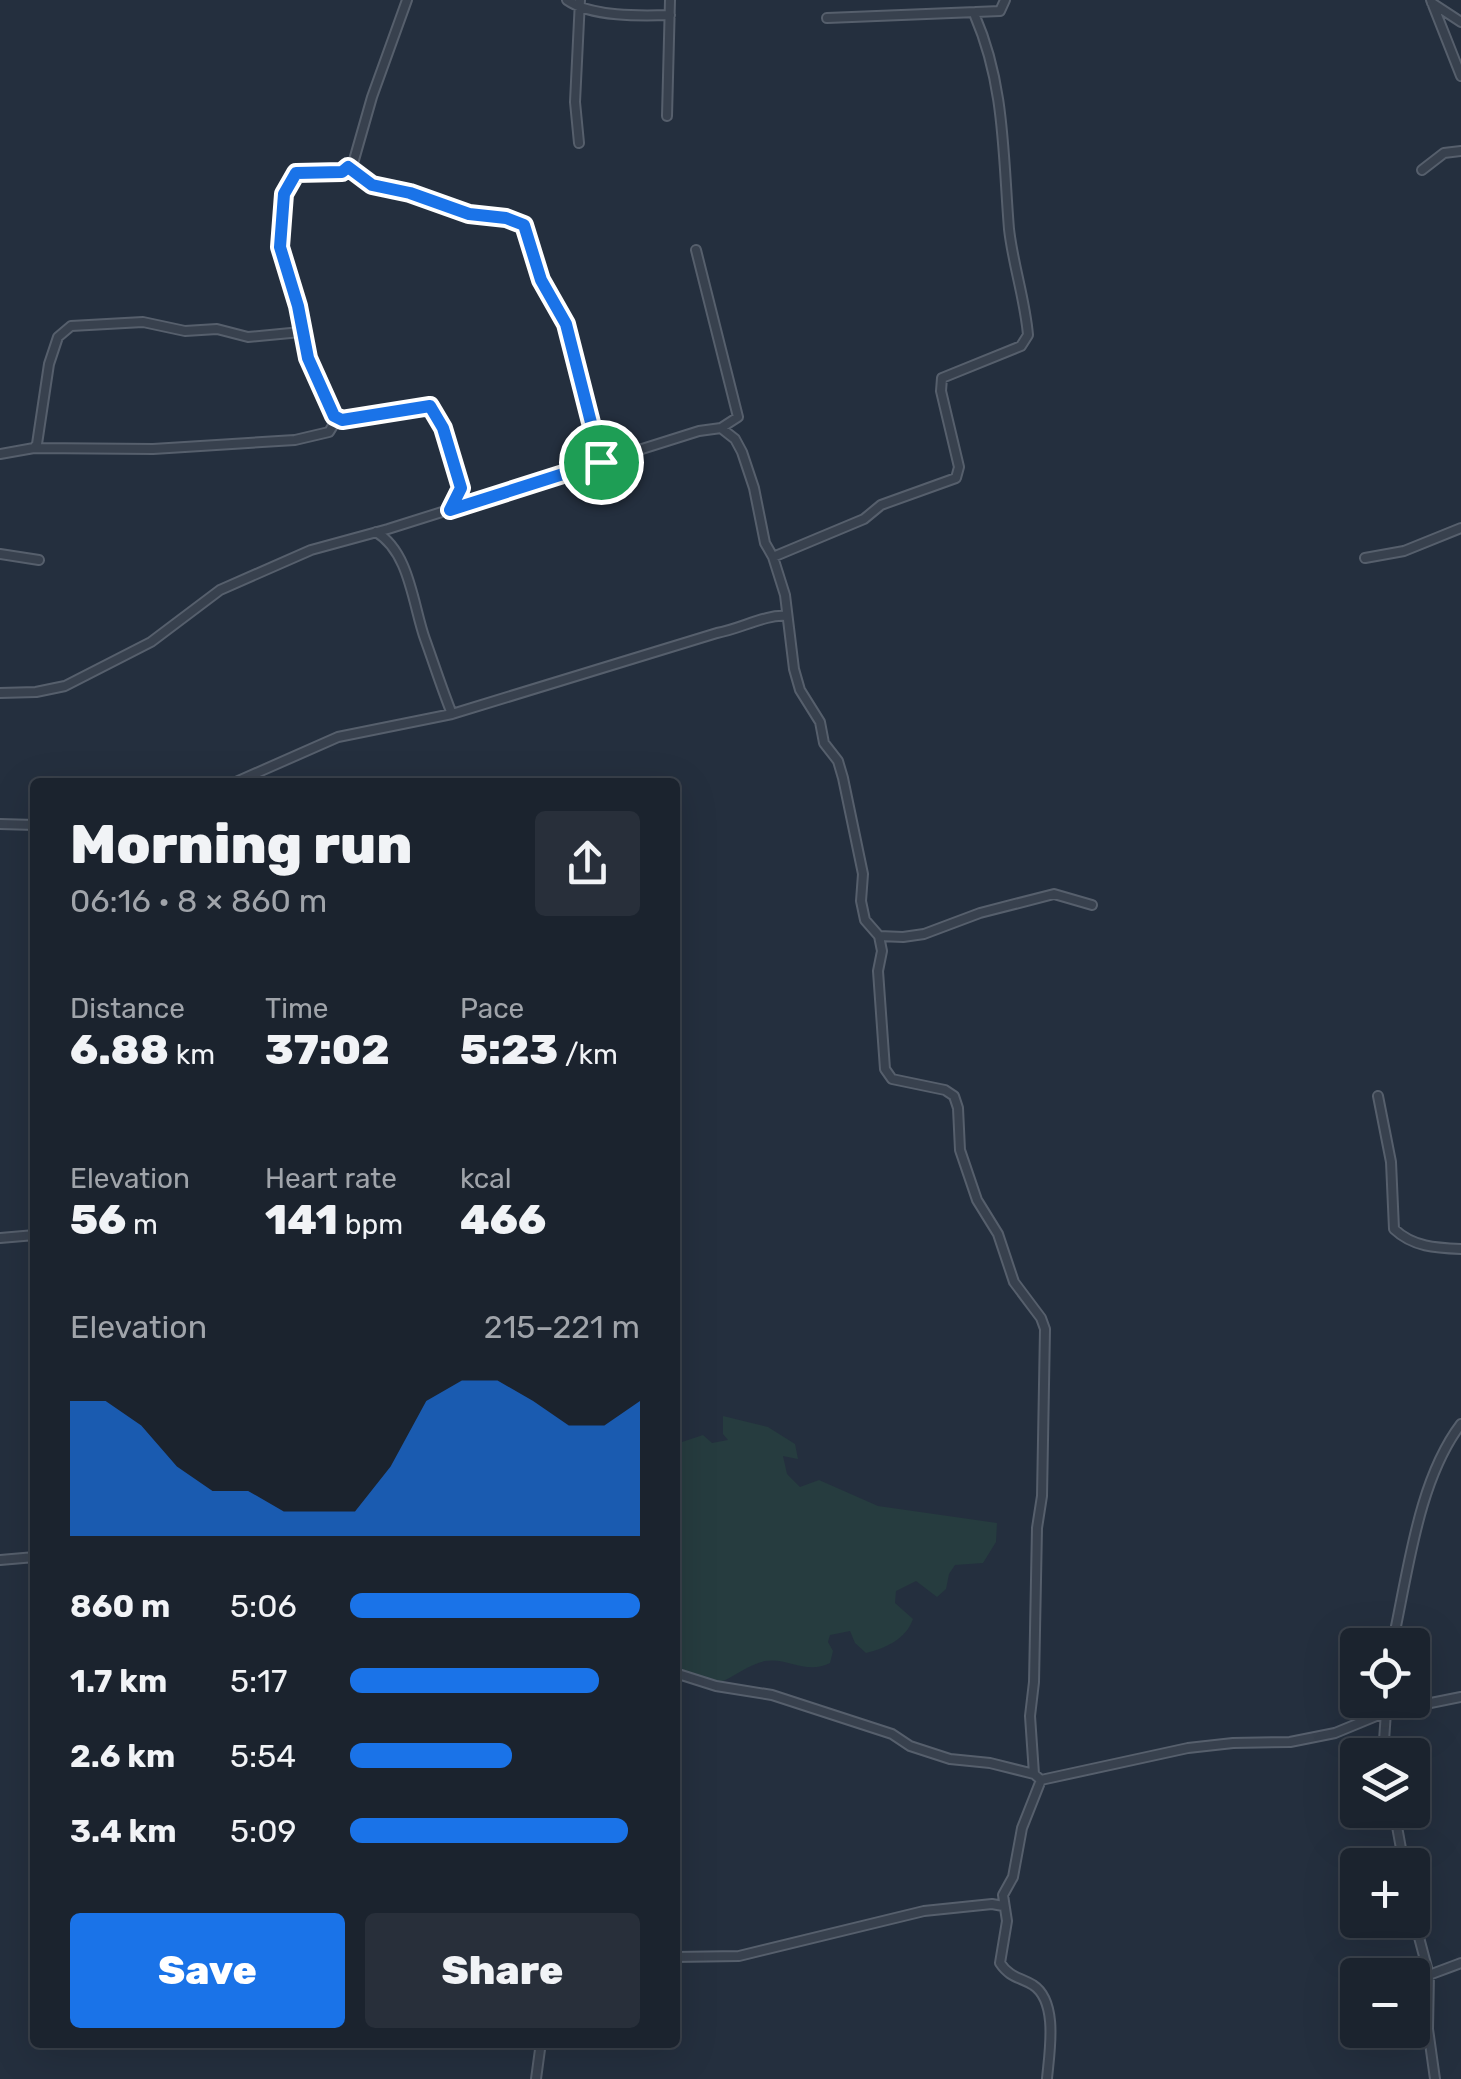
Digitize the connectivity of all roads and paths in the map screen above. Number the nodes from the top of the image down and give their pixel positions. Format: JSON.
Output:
{"nodes":[{"id":1,"x":406,"y":0,"type":"edge"},
{"id":2,"x":568,"y":0,"type":"edge"},
{"id":3,"x":670,"y":0,"type":"edge"},
{"id":4,"x":1005,"y":0,"type":"edge"},
{"id":5,"x":1431,"y":2,"type":"edge"},
{"id":6,"x":579,"y":4,"type":"edge"},
{"id":7,"x":976,"y":12,"type":"junction"},
{"id":8,"x":670,"y":15,"type":"junction"},
{"id":9,"x":827,"y":18,"type":"dead end"},
{"id":10,"x":1461,"y":22,"type":"edge"},
{"id":11,"x":1461,"y":76,"type":"edge"},
{"id":12,"x":667,"y":116,"type":"dead end"},
{"id":13,"x":579,"y":142,"type":"dead end"},
{"id":14,"x":1461,"y":151,"type":"edge"},
{"id":15,"x":348,"y":167,"type":"junction"},
{"id":16,"x":1422,"y":170,"type":"dead end"},
{"id":17,"x":696,"y":250,"type":"dead end"},
{"id":18,"x":302,"y":332,"type":"junction"},
{"id":19,"x":337,"y":419,"type":"junction"},
{"id":20,"x":721,"y":428,"type":"junction"},
{"id":21,"x":34,"y":448,"type":"junction"},
{"id":22,"x":0,"y":454,"type":"edge"},
{"id":23,"x":601,"y":462,"type":"junction"},
{"id":24,"x":450,"y":510,"type":"junction"},
{"id":25,"x":1461,"y":528,"type":"edge"},
{"id":26,"x":376,"y":532,"type":"junction"},
{"id":27,"x":0,"y":554,"type":"edge"},
{"id":28,"x":773,"y":558,"type":"junction"},
{"id":29,"x":1365,"y":558,"type":"dead end"},
{"id":30,"x":39,"y":560,"type":"dead end"},
{"id":31,"x":786,"y":616,"type":"junction"},
{"id":32,"x":0,"y":693,"type":"edge"},
{"id":33,"x":452,"y":714,"type":"junction"},
{"id":34,"x":245,"y":778,"type":"edge"},
{"id":35,"x":0,"y":824,"type":"edge"},
{"id":36,"x":30,"y":825,"type":"edge"},
{"id":37,"x":1092,"y":905,"type":"dead end"},
{"id":38,"x":878,"y":936,"type":"junction"},
{"id":39,"x":1378,"y":1096,"type":"dead end"},
{"id":40,"x":30,"y":1235,"type":"edge"},
{"id":41,"x":0,"y":1238,"type":"edge"},
{"id":42,"x":1461,"y":1249,"type":"edge"},
{"id":43,"x":1461,"y":1424,"type":"edge"},
{"id":44,"x":30,"y":1557,"type":"edge"},
{"id":45,"x":0,"y":1560,"type":"edge"},
{"id":46,"x":1396,"y":1628,"type":"edge"},
{"id":47,"x":680,"y":1675,"type":"edge"},
{"id":48,"x":1461,"y":1697,"type":"edge"},
{"id":49,"x":1430,"y":1703,"type":"edge"},
{"id":50,"x":1371,"y":1718,"type":"edge"},
{"id":51,"x":1037,"y":1777,"type":"junction"},
{"id":52,"x":1003,"y":1906,"type":"junction"},
{"id":53,"x":680,"y":1957,"type":"edge"},
{"id":54,"x":1461,"y":1964,"type":"edge"},
{"id":55,"x":1430,"y":1974,"type":"edge"},
{"id":56,"x":1430,"y":2043,"type":"edge"},
{"id":57,"x":540,"y":2048,"type":"edge"},
{"id":58,"x":536,"y":2079,"type":"edge"},
{"id":59,"x":1047,"y":2079,"type":"edge"},
{"id":60,"x":1435,"y":2079,"type":"edge"}],
"edges":[{"from":1,"to":15,"type":"street"},
{"from":2,"to":6,"type":"street"},
{"from":3,"to":8,"type":"street"},
{"from":4,"to":7,"type":"street"},
{"from":5,"to":10,"type":"street"},
{"from":5,"to":11,"type":"street"},
{"from":6,"to":8,"type":"street"},
{"from":6,"to":13,"type":"street"},
{"from":7,"to":9,"type":"street"},
{"from":7,"to":28,"type":"street"},
{"from":8,"to":12,"type":"street"},
{"from":14,"to":16,"type":"street"},
{"from":15,"to":18,"type":"street"},
{"from":15,"to":23,"type":"street"},
{"from":17,"to":20,"type":"street"},
{"from":18,"to":19,"type":"street"},
{"from":18,"to":21,"type":"street"},
{"from":19,"to":21,"type":"street"},
{"from":19,"to":24,"type":"street"},
{"from":20,"to":23,"type":"street"},
{"from":20,"to":28,"type":"street"},
{"from":21,"to":22,"type":"street"},
{"from":23,"to":24,"type":"street"},
{"from":24,"to":26,"type":"street"},
{"from":25,"to":29,"type":"street"},
{"from":26,"to":32,"type":"street"},
{"from":26,"to":33,"type":"street"},
{"from":27,"to":30,"type":"street"},
{"from":28,"to":31,"type":"street"},
{"from":31,"to":33,"type":"street"},
{"from":31,"to":38,"type":"street"},
{"from":33,"to":34,"type":"street"},
{"from":35,"to":36,"type":"street"},
{"from":37,"to":38,"type":"street"},
{"from":38,"to":51,"type":"street"},
{"from":39,"to":42,"type":"street"},
{"from":40,"to":41,"type":"street"},
{"from":43,"to":46,"type":"street"},
{"from":44,"to":45,"type":"street"},
{"from":47,"to":51,"type":"street"},
{"from":48,"to":49,"type":"street"},
{"from":50,"to":51,"type":"street"},
{"from":51,"to":52,"type":"street"},
{"from":52,"to":53,"type":"street"},
{"from":52,"to":59,"type":"street"},
{"from":54,"to":55,"type":"street"},
{"from":56,"to":60,"type":"street"},
{"from":57,"to":58,"type":"street"}]}
